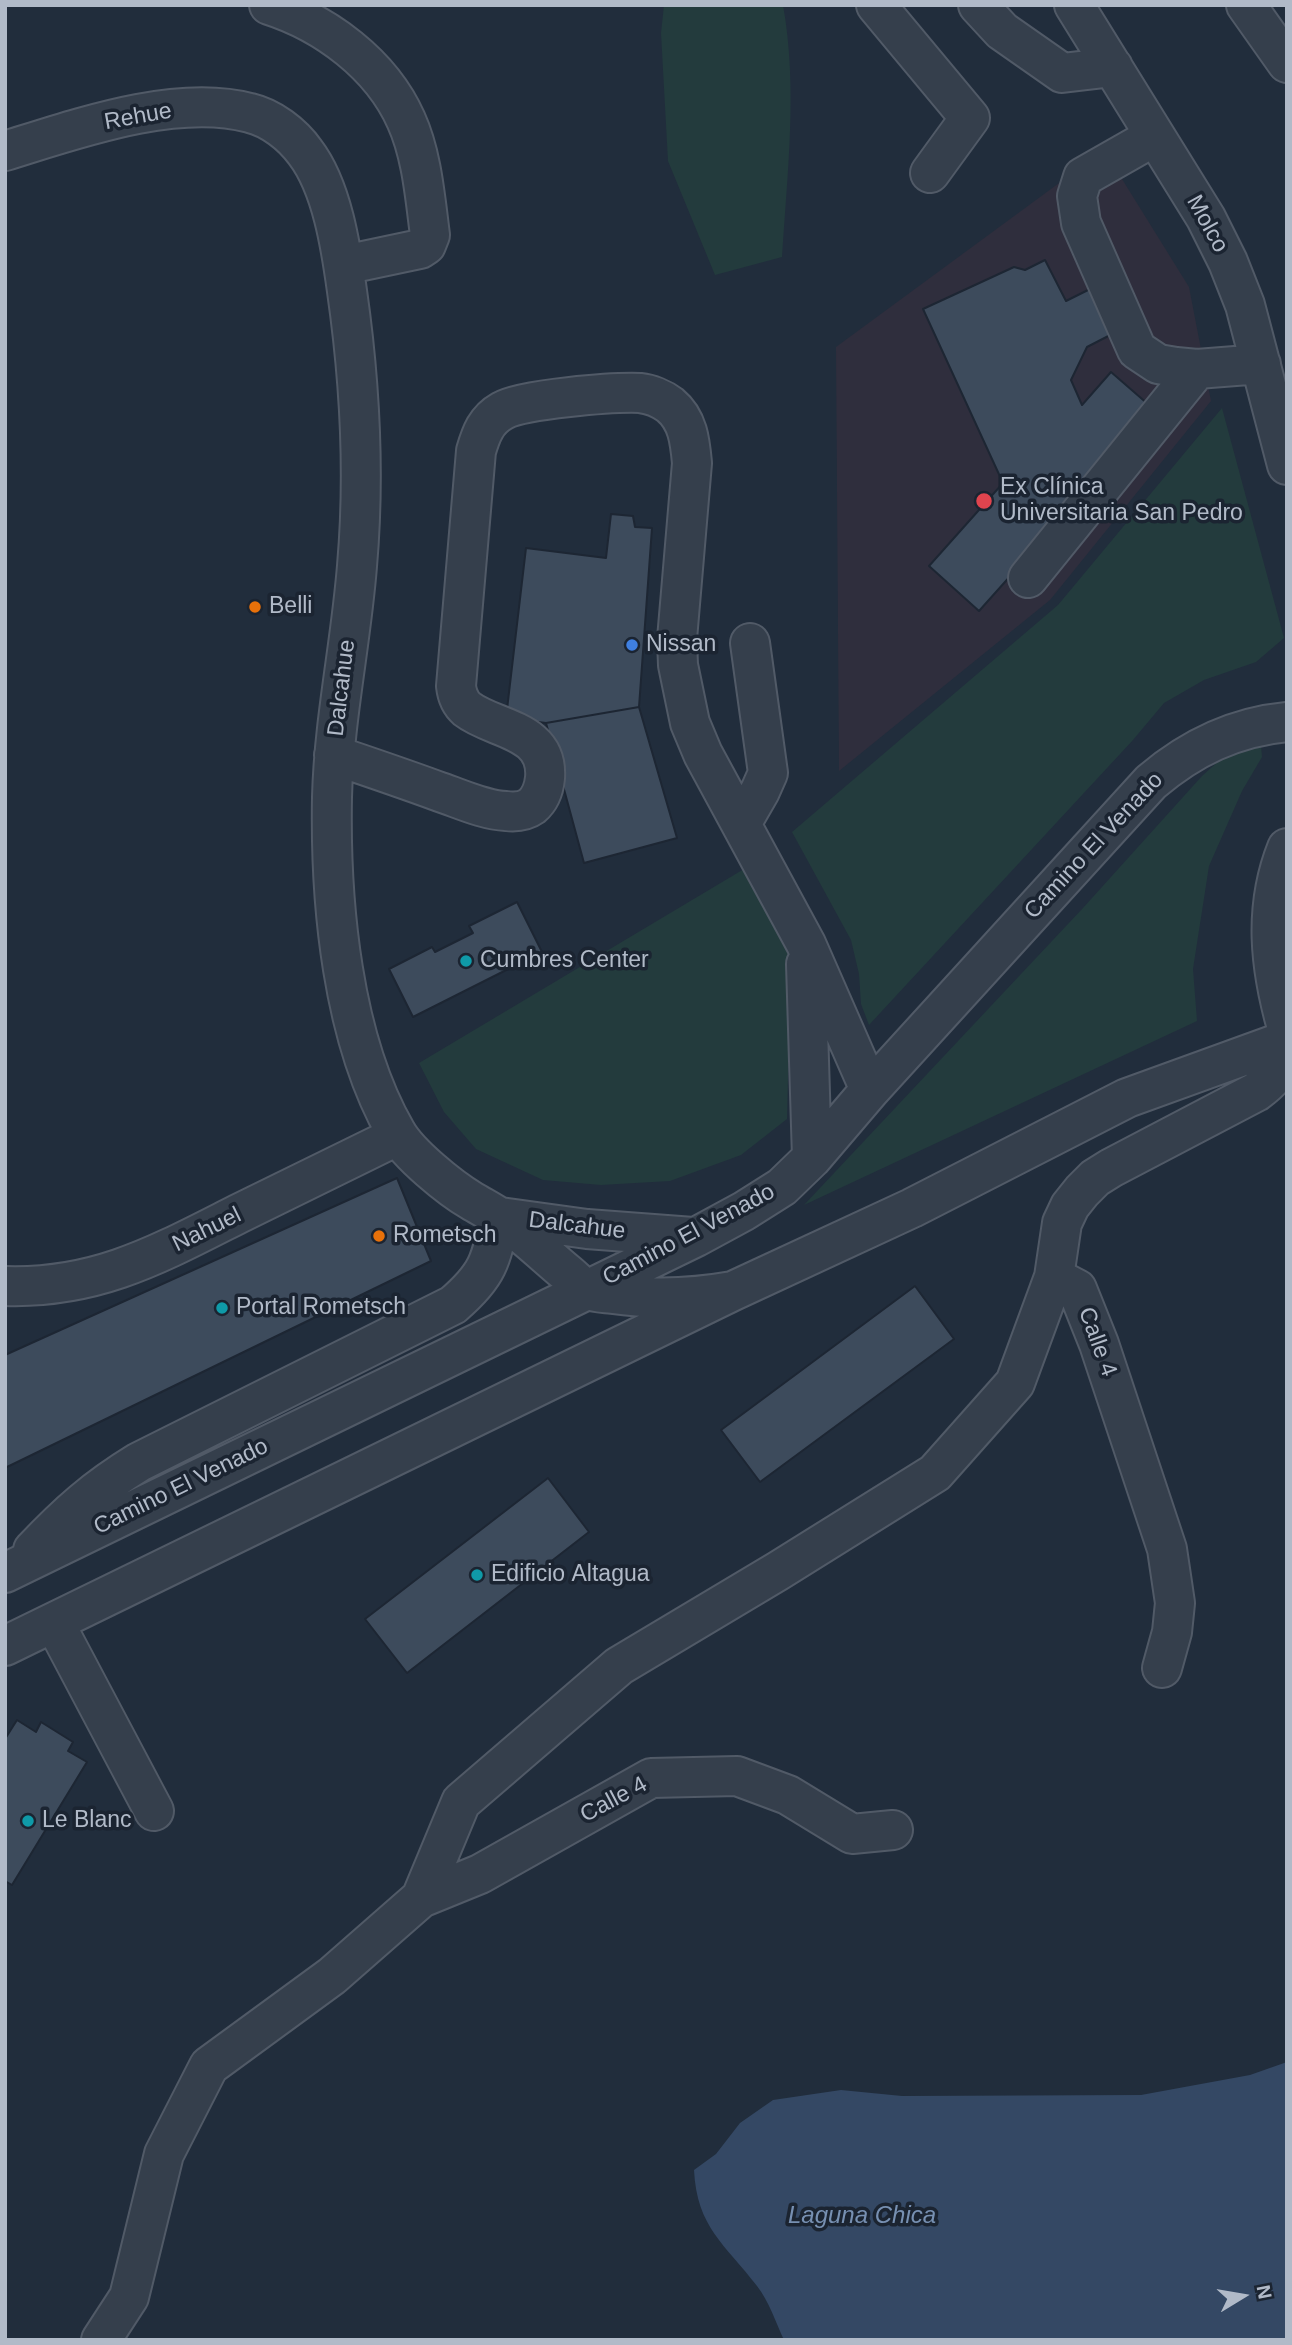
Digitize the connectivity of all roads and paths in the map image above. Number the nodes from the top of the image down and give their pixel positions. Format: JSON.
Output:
{"nodes":[{"id":1,"x":269,"y":5,"type":"edge"},
{"id":2,"x":876,"y":5,"type":"edge"},
{"id":3,"x":978,"y":5,"type":"edge"},
{"id":4,"x":1074,"y":5,"type":"edge"},
{"id":5,"x":1246,"y":5,"type":"edge"},
{"id":6,"x":1287,"y":63,"type":"edge"},
{"id":7,"x":1112,"y":67,"type":"junction"},
{"id":8,"x":272,"y":122,"type":"joint"},
{"id":9,"x":1155,"y":136,"type":"junction"},
{"id":10,"x":5,"y":151,"type":"edge"},
{"id":11,"x":930,"y":173,"type":"dead end"},
{"id":12,"x":344,"y":265,"type":"junction"},
{"id":13,"x":1261,"y":364,"type":"junction"},
{"id":14,"x":1196,"y":369,"type":"junction"},
{"id":15,"x":1287,"y":465,"type":"edge"},
{"id":16,"x":1028,"y":578,"type":"dead end"},
{"id":17,"x":750,"y":643,"type":"dead end"},
{"id":18,"x":1287,"y":722,"type":"edge"},
{"id":19,"x":334,"y":755,"type":"junction"},
{"id":20,"x":741,"y":824,"type":"junction"},
{"id":21,"x":1287,"y":848,"type":"edge"},
{"id":22,"x":806,"y":944,"type":"junction"},
{"id":23,"x":1287,"y":1028,"type":"edge"},
{"id":24,"x":1287,"y":1040,"type":"edge"},
{"id":25,"x":1287,"y":1055,"type":"edge"},
{"id":26,"x":870,"y":1090,"type":"junction"},
{"id":27,"x":397,"y":1136,"type":"junction"},
{"id":28,"x":812,"y":1158,"type":"junction"},
{"id":29,"x":500,"y":1217,"type":"junction"},
{"id":30,"x":696,"y":1237,"type":"junction"},
{"id":31,"x":1054,"y":1277,"type":"junction"},
{"id":32,"x":5,"y":1286,"type":"edge"},
{"id":33,"x":587,"y":1289,"type":"junction"},
{"id":34,"x":733,"y":1291,"type":"junction"},
{"id":35,"x":10,"y":1570,"type":"edge"},
{"id":36,"x":54,"y":1622,"type":"junction"},
{"id":37,"x":5,"y":1646,"type":"edge"},
{"id":38,"x":1162,"y":1668,"type":"dead end"},
{"id":39,"x":154,"y":1811,"type":"dead end"},
{"id":40,"x":893,"y":1830,"type":"dead end"},
{"id":41,"x":421,"y":1898,"type":"junction"},
{"id":42,"x":101,"y":2340,"type":"edge"}],
"edges":[{"from":1,"to":12,"type":"street"},
{"from":2,"to":11,"type":"street"},
{"from":3,"to":7,"type":"street"},
{"from":4,"to":7,"type":"street","name":"Molco"},
{"from":5,"to":6,"type":"street"},
{"from":7,"to":9,"type":"street","name":"Molco"},
{"from":8,"to":10,"type":"street","name":"Rehue"},
{"from":8,"to":12,"type":"street","name":"Dalcahue"},
{"from":9,"to":13,"type":"street","name":"Molco"},
{"from":9,"to":14,"type":"street"},
{"from":12,"to":19,"type":"street","name":"Dalcahue"},
{"from":13,"to":14,"type":"street"},
{"from":13,"to":15,"type":"street","name":"Molco"},
{"from":14,"to":16,"type":"street"},
{"from":17,"to":20,"type":"street"},
{"from":18,"to":26,"type":"street","name":"Camino El Venado"},
{"from":19,"to":20,"type":"street"},
{"from":19,"to":27,"type":"street","name":"Dalcahue"},
{"from":20,"to":22,"type":"street"},
{"from":21,"to":23,"type":"street"},
{"from":22,"to":26,"type":"street"},
{"from":22,"to":28,"type":"street"},
{"from":24,"to":34,"type":"street"},
{"from":25,"to":31,"type":"street"},
{"from":26,"to":28,"type":"street","name":"Camino El Venado"},
{"from":27,"to":29,"type":"street","name":"Dalcahue"},
{"from":27,"to":32,"type":"street","name":"Nahuel"},
{"from":28,"to":30,"type":"street","name":"Camino El Venado"},
{"from":29,"to":30,"type":"street","name":"Dalcahue"},
{"from":29,"to":33,"type":"street","name":"Dalcahue"},
{"from":29,"to":35,"type":"street"},
{"from":30,"to":33,"type":"street","name":"Camino El Venado"},
{"from":31,"to":38,"type":"street","name":"Calle 4"},
{"from":31,"to":41,"type":"street"},
{"from":33,"to":34,"type":"street"},
{"from":33,"to":35,"type":"street","name":"Camino El Venado"},
{"from":34,"to":36,"type":"street"},
{"from":36,"to":37,"type":"street"},
{"from":36,"to":39,"type":"street"},
{"from":40,"to":41,"type":"street","name":"Calle 4"},
{"from":41,"to":42,"type":"street"}]}
